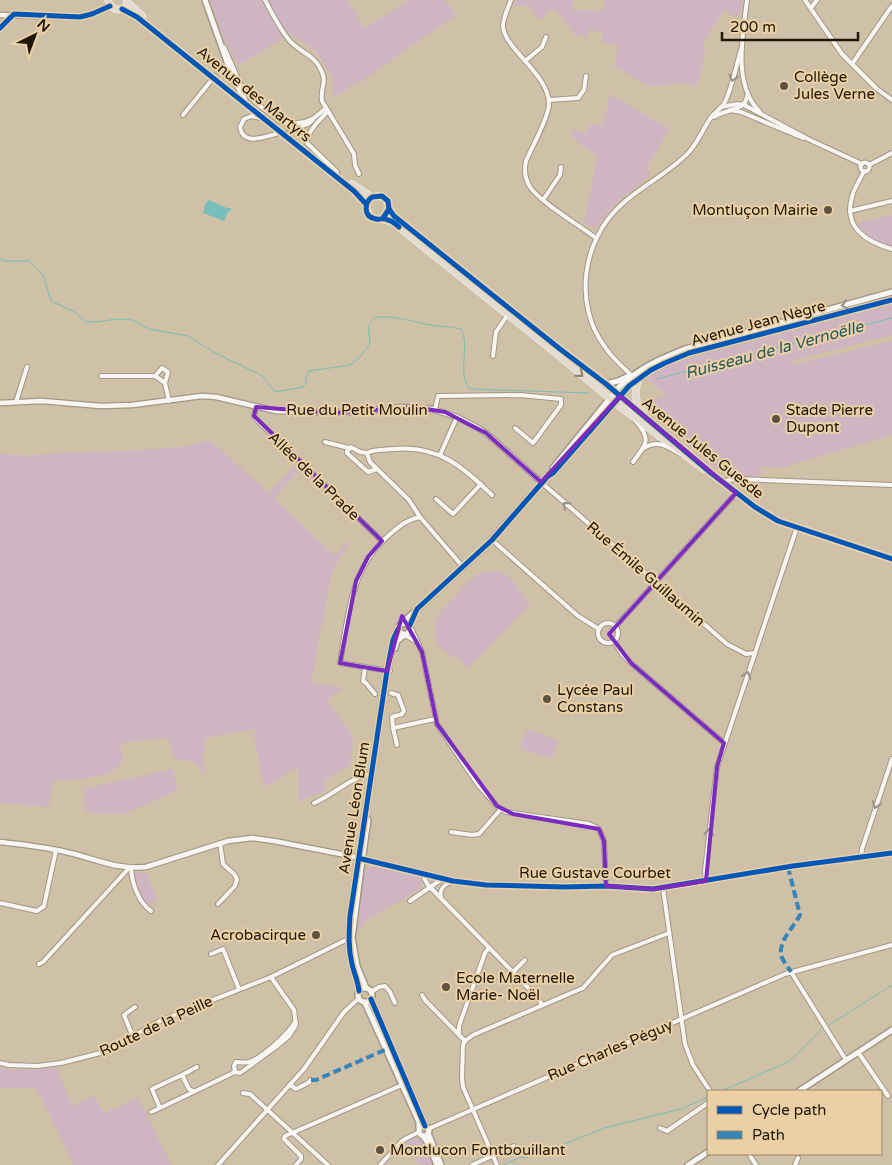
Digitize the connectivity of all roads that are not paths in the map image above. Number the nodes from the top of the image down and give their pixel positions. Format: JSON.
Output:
{"nodes":[{"id":1,"x":205,"y":0,"type":"edge"},
{"id":2,"x":265,"y":0,"type":"edge"},
{"id":3,"x":511,"y":0,"type":"edge"},
{"id":4,"x":747,"y":0,"type":"edge"},
{"id":5,"x":806,"y":0,"type":"edge"},
{"id":6,"x":817,"y":0,"type":"edge"},
{"id":7,"x":127,"y":1,"type":"edge"},
{"id":8,"x":109,"y":3,"type":"edge"},
{"id":9,"x":892,"y":6,"type":"edge"},
{"id":10,"x":811,"y":8,"type":"junction"},
{"id":11,"x":122,"y":9,"type":"junction"},
{"id":12,"x":0,"y":15,"type":"edge"},
{"id":13,"x":218,"y":36,"type":"junction"},
{"id":14,"x":546,"y":38,"type":"dead end"},
{"id":15,"x":742,"y":47,"type":"junction"},
{"id":16,"x":525,"y":61,"type":"junction"},
{"id":17,"x":852,"y":64,"type":"junction"},
{"id":18,"x":586,"y":76,"type":"dead end"},
{"id":19,"x":214,"y":77,"type":"junction"},
{"id":20,"x":747,"y":94,"type":"junction"},
{"id":21,"x":245,"y":100,"type":"junction"},
{"id":22,"x":549,"y":100,"type":"junction"},
{"id":23,"x":726,"y":100,"type":"junction"},
{"id":24,"x":892,"y":100,"type":"edge"},
{"id":25,"x":744,"y":105,"type":"junction"},
{"id":26,"x":730,"y":107,"type":"junction"},
{"id":27,"x":721,"y":108,"type":"junction"},
{"id":28,"x":327,"y":110,"type":"junction"},
{"id":29,"x":183,"y":115,"type":"dead end"},
{"id":30,"x":766,"y":116,"type":"junction"},
{"id":31,"x":314,"y":118,"type":"junction"},
{"id":32,"x":710,"y":119,"type":"junction"},
{"id":33,"x":272,"y":125,"type":"junction"},
{"id":34,"x":292,"y":130,"type":"tunnel mouth"},
{"id":35,"x":276,"y":134,"type":"tunnel mouth"},
{"id":36,"x":810,"y":140,"type":"junction"},
{"id":37,"x":892,"y":153,"type":"edge"},
{"id":38,"x":862,"y":164,"type":"junction"},
{"id":39,"x":869,"y":165,"type":"junction"},
{"id":40,"x":561,"y":167,"type":"dead end"},
{"id":41,"x":864,"y":171,"type":"junction"},
{"id":42,"x":337,"y":172,"type":"junction"},
{"id":43,"x":359,"y":174,"type":"dead end"},
{"id":44,"x":372,"y":197,"type":"junction"},
{"id":45,"x":543,"y":200,"type":"junction"},
{"id":46,"x":892,"y":201,"type":"edge"},
{"id":47,"x":366,"y":204,"type":"junction"},
{"id":48,"x":390,"y":210,"type":"junction"},
{"id":49,"x":850,"y":211,"type":"junction"},
{"id":50,"x":383,"y":218,"type":"junction"},
{"id":51,"x":596,"y":238,"type":"junction"},
{"id":52,"x":892,"y":249,"type":"edge"},
{"id":53,"x":892,"y":292,"type":"edge"},
{"id":54,"x":892,"y":300,"type":"edge"},
{"id":55,"x":510,"y":313,"type":"junction"},
{"id":56,"x":493,"y":356,"type":"dead end"},
{"id":57,"x":27,"y":367,"type":"dead end"},
{"id":58,"x":101,"y":376,"type":"dead end"},
{"id":59,"x":155,"y":376,"type":"junction"},
{"id":60,"x":628,"y":377,"type":"junction"},
{"id":61,"x":637,"y":380,"type":"junction"},
{"id":62,"x":165,"y":383,"type":"junction"},
{"id":63,"x":606,"y":384,"type":"junction"},
{"id":64,"x":615,"y":391,"type":"junction"},
{"id":65,"x":620,"y":396,"type":"junction"},
{"id":66,"x":611,"y":400,"type":"junction"},
{"id":67,"x":169,"y":401,"type":"junction"},
{"id":68,"x":16,"y":402,"type":"junction"},
{"id":69,"x":0,"y":403,"type":"edge"},
{"id":70,"x":256,"y":407,"type":"junction"},
{"id":71,"x":435,"y":410,"type":"junction"},
{"id":72,"x":630,"y":415,"type":"junction"},
{"id":73,"x":457,"y":416,"type":"junction"},
{"id":74,"x":648,"y":419,"type":"junction"},
{"id":75,"x":515,"y":428,"type":"dead end"},
{"id":76,"x":325,"y":442,"type":"dead end"},
{"id":77,"x":349,"y":448,"type":"junction"},
{"id":78,"x":642,"y":450,"type":"junction"},
{"id":79,"x":367,"y":453,"type":"junction"},
{"id":80,"x":440,"y":455,"type":"junction"},
{"id":81,"x":687,"y":458,"type":"junction"},
{"id":82,"x":633,"y":462,"type":"dead end"},
{"id":83,"x":377,"y":469,"type":"junction"},
{"id":84,"x":711,"y":473,"type":"junction"},
{"id":85,"x":481,"y":484,"type":"junction"},
{"id":86,"x":542,"y":484,"type":"junction"},
{"id":87,"x":724,"y":484,"type":"junction"},
{"id":88,"x":892,"y":485,"type":"edge"},
{"id":89,"x":736,"y":493,"type":"junction"},
{"id":90,"x":492,"y":494,"type":"dead end"},
{"id":91,"x":436,"y":499,"type":"dead end"},
{"id":92,"x":420,"y":517,"type":"junction"},
{"id":93,"x":797,"y":527,"type":"junction"},
{"id":94,"x":492,"y":540,"type":"junction"},
{"id":95,"x":382,"y":541,"type":"junction"},
{"id":96,"x":892,"y":559,"type":"edge"},
{"id":97,"x":464,"y":567,"type":"junction"},
{"id":98,"x":656,"y":583,"type":"junction"},
{"id":99,"x":417,"y":609,"type":"junction"},
{"id":100,"x":403,"y":623,"type":"junction"},
{"id":101,"x":410,"y":627,"type":"junction"},
{"id":102,"x":615,"y":627,"type":"junction"},
{"id":103,"x":398,"y":629,"type":"junction"},
{"id":104,"x":599,"y":629,"type":"junction"},
{"id":105,"x":404,"y":635,"type":"junction"},
{"id":106,"x":614,"y":641,"type":"junction"},
{"id":107,"x":417,"y":642,"type":"junction"},
{"id":108,"x":754,"y":653,"type":"junction"},
{"id":109,"x":340,"y":663,"type":"junction"},
{"id":110,"x":366,"y":668,"type":"junction"},
{"id":111,"x":338,"y":670,"type":"dead end"},
{"id":112,"x":389,"y":671,"type":"junction"},
{"id":113,"x":392,"y":693,"type":"dead end"},
{"id":114,"x":374,"y":694,"type":"dead end"},
{"id":115,"x":435,"y":719,"type":"junction"},
{"id":116,"x":393,"y":728,"type":"junction"},
{"id":117,"x":724,"y":742,"type":"junction"},
{"id":118,"x":397,"y":745,"type":"dead end"},
{"id":119,"x":892,"y":759,"type":"edge"},
{"id":120,"x":372,"y":774,"type":"junction"},
{"id":121,"x":314,"y":803,"type":"dead end"},
{"id":122,"x":501,"y":809,"type":"junction"},
{"id":123,"x":452,"y":832,"type":"dead end"},
{"id":124,"x":0,"y":842,"type":"edge"},
{"id":125,"x":220,"y":843,"type":"junction"},
{"id":126,"x":56,"y":850,"type":"junction"},
{"id":127,"x":892,"y":852,"type":"edge"},
{"id":128,"x":861,"y":856,"type":"junction"},
{"id":129,"x":360,"y":859,"type":"junction"},
{"id":130,"x":130,"y":868,"type":"junction"},
{"id":131,"x":425,"y":874,"type":"junction"},
{"id":132,"x":442,"y":879,"type":"junction"},
{"id":133,"x":453,"y":881,"type":"junction"},
{"id":134,"x":706,"y":881,"type":"junction"},
{"id":135,"x":606,"y":886,"type":"junction"},
{"id":136,"x":431,"y":887,"type":"junction"},
{"id":137,"x":664,"y":888,"type":"junction"},
{"id":138,"x":442,"y":899,"type":"junction"},
{"id":139,"x":410,"y":901,"type":"dead end"},
{"id":140,"x":0,"y":903,"type":"edge"},
{"id":141,"x":218,"y":904,"type":"dead end"},
{"id":142,"x":150,"y":911,"type":"dead end"},
{"id":143,"x":669,"y":933,"type":"junction"},
{"id":144,"x":350,"y":938,"type":"junction"},
{"id":145,"x":892,"y":945,"type":"edge"},
{"id":146,"x":489,"y":948,"type":"junction"},
{"id":147,"x":211,"y":954,"type":"dead end"},
{"id":148,"x":525,"y":960,"type":"dead end"},
{"id":149,"x":39,"y":964,"type":"dead end"},
{"id":150,"x":513,"y":972,"type":"junction"},
{"id":151,"x":791,"y":972,"type":"junction"},
{"id":152,"x":271,"y":977,"type":"junction"},
{"id":153,"x":239,"y":989,"type":"junction"},
{"id":154,"x":368,"y":990,"type":"junction"},
{"id":155,"x":359,"y":991,"type":"junction"},
{"id":156,"x":422,"y":995,"type":"dead end"},
{"id":157,"x":358,"y":999,"type":"junction"},
{"id":158,"x":371,"y":999,"type":"junction"},
{"id":159,"x":365,"y":1002,"type":"junction"},
{"id":160,"x":395,"y":1003,"type":"dead end"},
{"id":161,"x":542,"y":1005,"type":"junction"},
{"id":162,"x":135,"y":1007,"type":"dead end"},
{"id":163,"x":680,"y":1019,"type":"junction"},
{"id":164,"x":296,"y":1020,"type":"junction"},
{"id":165,"x":459,"y":1026,"type":"junction"},
{"id":166,"x":452,"y":1029,"type":"junction"},
{"id":167,"x":892,"y":1030,"type":"edge"},
{"id":168,"x":459,"y":1035,"type":"junction"},
{"id":169,"x":133,"y":1037,"type":"junction"},
{"id":170,"x":465,"y":1041,"type":"junction"},
{"id":171,"x":858,"y":1052,"type":"junction"},
{"id":172,"x":846,"y":1060,"type":"junction"},
{"id":173,"x":0,"y":1063,"type":"edge"},
{"id":174,"x":197,"y":1067,"type":"dead end"},
{"id":175,"x":234,"y":1072,"type":"junction"},
{"id":176,"x":182,"y":1075,"type":"junction"},
{"id":177,"x":311,"y":1080,"type":"dead end"},
{"id":178,"x":290,"y":1085,"type":"junction"},
{"id":179,"x":402,"y":1085,"type":"junction"},
{"id":180,"x":709,"y":1090,"type":"edge"},
{"id":181,"x":801,"y":1090,"type":"edge"},
{"id":182,"x":193,"y":1092,"type":"junction"},
{"id":183,"x":243,"y":1093,"type":"dead end"},
{"id":184,"x":888,"y":1096,"type":"dead end"},
{"id":185,"x":707,"y":1104,"type":"edge"},
{"id":186,"x":160,"y":1108,"type":"junction"},
{"id":187,"x":472,"y":1109,"type":"junction"},
{"id":188,"x":268,"y":1110,"type":"junction"},
{"id":189,"x":151,"y":1112,"type":"dead end"},
{"id":190,"x":660,"y":1128,"type":"dead end"},
{"id":191,"x":424,"y":1131,"type":"junction"},
{"id":192,"x":292,"y":1133,"type":"junction"},
{"id":193,"x":514,"y":1146,"type":"dead end"},
{"id":194,"x":707,"y":1153,"type":"edge"},
{"id":195,"x":493,"y":1155,"type":"junction"},
{"id":196,"x":798,"y":1158,"type":"dead end"},
{"id":197,"x":218,"y":1165,"type":"edge"},
{"id":198,"x":296,"y":1165,"type":"edge"},
{"id":199,"x":328,"y":1165,"type":"edge"},
{"id":200,"x":380,"y":1165,"type":"edge"},
{"id":201,"x":439,"y":1165,"type":"edge"},
{"id":202,"x":472,"y":1165,"type":"edge"},
{"id":203,"x":497,"y":1165,"type":"edge"},
{"id":204,"x":688,"y":1165,"type":"edge"},
{"id":205,"x":795,"y":1165,"type":"edge"}],
"edges":[{"from":1,"to":13,"type":"main road"},
{"from":2,"to":28,"type":"street"},
{"from":3,"to":16,"type":"street"},
{"from":4,"to":15,"type":"street"},
{"from":5,"to":10,"type":"street"},
{"from":6,"to":10,"type":"street"},
{"from":7,"to":11,"type":"main road"},
{"from":7,"to":19,"type":"main road","name":"Avenue des Martyrs"},
{"from":8,"to":11,"type":"main road","name":"Avenue des Martyrs"},
{"from":8,"to":12,"type":"street"},
{"from":9,"to":17,"type":"street"},
{"from":10,"to":17,"type":"street"},
{"from":11,"to":19,"type":"main road","name":"Avenue des Martyrs"},
{"from":13,"to":21,"type":"main road"},
{"from":13,"to":31,"type":"street"},
{"from":14,"to":16,"type":"street"},
{"from":15,"to":20,"type":"street"},
{"from":15,"to":23,"type":"street","one_way":true},
{"from":16,"to":22,"type":"street"},
{"from":17,"to":24,"type":"street"},
{"from":18,"to":22,"type":"street"},
{"from":19,"to":21,"type":"main road","name":"Avenue des Martyrs"},
{"from":19,"to":29,"type":"street"},
{"from":19,"to":33,"type":"main road","name":"Avenue des Martyrs"},
{"from":20,"to":25,"type":"street"},
{"from":20,"to":30,"type":"street"},
{"from":21,"to":42,"type":"main road","name":"Avenue des Martyrs"},
{"from":22,"to":45,"type":"street"},
{"from":23,"to":26,"type":"street"},
{"from":23,"to":27,"type":"street"},
{"from":25,"to":26,"type":"street"},
{"from":25,"to":30,"type":"street"},
{"from":26,"to":27,"type":"street"},
{"from":26,"to":32,"type":"street"},
{"from":26,"to":36,"type":"street"},
{"from":27,"to":32,"type":"street"},
{"from":28,"to":31,"type":"street"},
{"from":28,"to":42,"type":"street"},
{"from":28,"to":43,"type":"street"},
{"from":30,"to":36,"type":"street"},
{"from":31,"to":34,"type":"street"},
{"from":32,"to":51,"type":"street"},
{"from":33,"to":35,"type":"street"},
{"from":33,"to":47,"type":"main road","name":"Avenue des Martyrs"},
{"from":36,"to":38,"type":"street"},
{"from":37,"to":39,"type":"street"},
{"from":38,"to":39,"type":"street"},
{"from":38,"to":41,"type":"street"},
{"from":39,"to":41,"type":"street"},
{"from":40,"to":45,"type":"street"},
{"from":41,"to":49,"type":"street"},
{"from":42,"to":44,"type":"main road","name":"Avenue des Martyrs"},
{"from":44,"to":47,"type":"main road"},
{"from":44,"to":48,"type":"main road"},
{"from":45,"to":51,"type":"street"},
{"from":46,"to":49,"type":"street"},
{"from":47,"to":50,"type":"main road"},
{"from":48,"to":50,"type":"main road"},
{"from":48,"to":55,"type":"main road"},
{"from":49,"to":52,"type":"street"},
{"from":50,"to":55,"type":"main road"},
{"from":51,"to":60,"type":"street"},
{"from":53,"to":60,"type":"main road","name":"Avenue Jean Nègre","one_way":true},
{"from":54,"to":61,"type":"main road","name":"Avenue Jean Nègre"},
{"from":55,"to":56,"type":"street"},
{"from":55,"to":63,"type":"main road"},
{"from":55,"to":66,"type":"main road","one_way":true},
{"from":57,"to":68,"type":"street"},
{"from":58,"to":59,"type":"street"},
{"from":59,"to":62,"type":"street"},
{"from":59,"to":62,"type":"street"},
{"from":60,"to":61,"type":"main road"},
{"from":60,"to":63,"type":"main road","name":"Avenue Jean Nègre"},
{"from":60,"to":64,"type":"main road","name":"Avenue Jean Nègre"},
{"from":61,"to":65,"type":"main road","name":"Avenue Jean Nègre"},
{"from":61,"to":74,"type":"main road"},
{"from":62,"to":67,"type":"street"},
{"from":63,"to":64,"type":"main road"},
{"from":64,"to":65,"type":"main road","name":"Avenue Jules Guesde"},
{"from":64,"to":66,"type":"main road","name":"Avenue Jean Nègre"},
{"from":65,"to":66,"type":"main road","name":"Avenue Jean Nègre"},
{"from":65,"to":74,"type":"main road","name":"Avenue Jules Guesde"},
{"from":66,"to":72,"type":"main road","name":"Avenue Jules Guesde"},
{"from":66,"to":86,"type":"main road","name":"Avenue Léon Blum"},
{"from":67,"to":68,"type":"street","name":"Rue du Petit Moulin"},
{"from":67,"to":70,"type":"street","name":"Rue du Petit Moulin"},
{"from":68,"to":69,"type":"street","name":"Rue du Petit Moulin"},
{"from":70,"to":71,"type":"street","name":"Rue du Petit Moulin"},
{"from":70,"to":95,"type":"street","name":"Allée de la Prade"},
{"from":71,"to":73,"type":"street","name":"Rue du Petit Moulin"},
{"from":71,"to":75,"type":"street"},
{"from":72,"to":78,"type":"street"},
{"from":72,"to":81,"type":"main road","name":"Avenue Jules Guesde"},
{"from":73,"to":80,"type":"street"},
{"from":73,"to":86,"type":"street","name":"Rue du Petit Moulin"},
{"from":74,"to":84,"type":"main road","name":"Avenue Jules Guesde"},
{"from":76,"to":77,"type":"street"},
{"from":77,"to":79,"type":"street"},
{"from":77,"to":83,"type":"street"},
{"from":78,"to":81,"type":"street"},
{"from":78,"to":82,"type":"street"},
{"from":79,"to":80,"type":"street"},
{"from":79,"to":83,"type":"street"},
{"from":80,"to":85,"type":"street"},
{"from":81,"to":84,"type":"main road","name":"Avenue Jules Guesde"},
{"from":83,"to":92,"type":"street"},
{"from":84,"to":87,"type":"main road","name":"Avenue Jules Guesde"},
{"from":85,"to":90,"type":"street"},
{"from":85,"to":91,"type":"street"},
{"from":86,"to":94,"type":"main road","name":"Avenue Léon Blum"},
{"from":98,"to":86,"type":"street","name":"Rue Émile Guillaumin","one_way":true},
{"from":87,"to":88,"type":"street"},
{"from":87,"to":89,"type":"main road","name":"Avenue Jules Guesde"},
{"from":89,"to":93,"type":"main road","name":"Avenue Jules Guesde"},
{"from":89,"to":98,"type":"street"},
{"from":92,"to":95,"type":"street"},
{"from":92,"to":97,"type":"street"},
{"from":93,"to":96,"type":"main road","name":"Avenue Jules Guesde"},
{"from":93,"to":108,"type":"street"},
{"from":94,"to":97,"type":"main road","name":"Avenue Léon Blum"},
{"from":94,"to":104,"type":"street"},
{"from":95,"to":109,"type":"street"},
{"from":97,"to":99,"type":"main road","name":"Avenue Léon Blum"},
{"from":98,"to":102,"type":"street"},
{"from":98,"to":108,"type":"street","name":"Rue Émile Guillaumin"},
{"from":99,"to":100,"type":"main road","name":"Avenue Léon Blum"},
{"from":99,"to":101,"type":"main road","name":"Avenue Léon Blum"},
{"from":100,"to":101,"type":"main road"},
{"from":100,"to":103,"type":"main road","name":"Avenue Léon Blum"},
{"from":101,"to":105,"type":"main road","name":"Avenue Léon Blum"},
{"from":101,"to":107,"type":"street"},
{"from":102,"to":104,"type":"street"},
{"from":102,"to":106,"type":"street"},
{"from":103,"to":105,"type":"main road"},
{"from":103,"to":112,"type":"main road","name":"Avenue Léon Blum"},
{"from":104,"to":106,"type":"street"},
{"from":105,"to":107,"type":"street"},
{"from":105,"to":112,"type":"main road","name":"Avenue Léon Blum"},
{"from":106,"to":117,"type":"street"},
{"from":107,"to":115,"type":"street"},
{"from":117,"to":108,"type":"street","one_way":true},
{"from":109,"to":110,"type":"street"},
{"from":109,"to":111,"type":"street"},
{"from":110,"to":112,"type":"street"},
{"from":110,"to":114,"type":"street"},
{"from":112,"to":120,"type":"main road","name":"Avenue Léon Blum"},
{"from":112,"to":129,"type":"main road","name":"Avenue Léon Blum"},
{"from":113,"to":116,"type":"street"},
{"from":115,"to":116,"type":"street"},
{"from":115,"to":122,"type":"street"},
{"from":116,"to":118,"type":"street"},
{"from":134,"to":117,"type":"street","one_way":true},
{"from":119,"to":128,"type":"street","one_way":true},
{"from":120,"to":121,"type":"street"},
{"from":120,"to":129,"type":"main road","name":"Avenue Léon Blum"},
{"from":122,"to":123,"type":"street"},
{"from":122,"to":135,"type":"street"},
{"from":124,"to":126,"type":"street","name":"Rue Gustave Courbet"},
{"from":125,"to":129,"type":"street","name":"Rue Gustave Courbet"},
{"from":125,"to":130,"type":"street","name":"Rue Gustave Courbet"},
{"from":125,"to":141,"type":"street"},
{"from":126,"to":130,"type":"street","name":"Rue Gustave Courbet"},
{"from":126,"to":140,"type":"street"},
{"from":127,"to":128,"type":"street","name":"Rue Gustave Courbet"},
{"from":128,"to":134,"type":"street","name":"Rue Gustave Courbet"},
{"from":129,"to":131,"type":"street","name":"Rue Gustave Courbet"},
{"from":129,"to":144,"type":"main road","name":"Avenue Léon Blum"},
{"from":130,"to":142,"type":"street"},
{"from":130,"to":149,"type":"street"},
{"from":131,"to":132,"type":"street","name":"Rue Gustave Courbet"},
{"from":131,"to":136,"type":"street"},
{"from":132,"to":133,"type":"street","name":"Rue Gustave Courbet"},
{"from":132,"to":136,"type":"street"},
{"from":133,"to":135,"type":"street","name":"Rue Gustave Courbet"},
{"from":133,"to":138,"type":"street"},
{"from":134,"to":137,"type":"street","name":"Rue Gustave Courbet"},
{"from":135,"to":137,"type":"street","name":"Rue Gustave Courbet"},
{"from":136,"to":138,"type":"street"},
{"from":136,"to":139,"type":"street"},
{"from":137,"to":143,"type":"street"},
{"from":138,"to":146,"type":"street"},
{"from":143,"to":161,"type":"street"},
{"from":143,"to":163,"type":"street"},
{"from":144,"to":152,"type":"street","name":"Route de la Peille"},
{"from":144,"to":154,"type":"main road","name":"Avenue Léon Blum"},
{"from":144,"to":155,"type":"main road","name":"Avenue Léon Blum"},
{"from":145,"to":151,"type":"street","name":"Rue Charles Péguy"},
{"from":146,"to":150,"type":"street"},
{"from":146,"to":165,"type":"street"},
{"from":147,"to":153,"type":"street"},
{"from":148,"to":150,"type":"street"},
{"from":150,"to":161,"type":"street"},
{"from":151,"to":163,"type":"street","name":"Rue Charles Péguy"},
{"from":151,"to":172,"type":"street"},
{"from":152,"to":153,"type":"street","name":"Route de la Peille"},
{"from":152,"to":164,"type":"street"},
{"from":153,"to":169,"type":"street","name":"Route de la Peille"},
{"from":154,"to":155,"type":"main road"},
{"from":154,"to":158,"type":"main road","name":"Avenue Léon Blum"},
{"from":154,"to":160,"type":"street"},
{"from":155,"to":157,"type":"main road","name":"Avenue Léon Blum"},
{"from":156,"to":166,"type":"street"},
{"from":157,"to":159,"type":"main road"},
{"from":157,"to":178,"type":"street"},
{"from":158,"to":159,"type":"main road"},
{"from":158,"to":191,"type":"main road","name":"Avenue Léon Blum"},
{"from":159,"to":179,"type":"main road","name":"Avenue Léon Blum"},
{"from":161,"to":170,"type":"street"},
{"from":162,"to":169,"type":"street"},
{"from":163,"to":180,"type":"street"},
{"from":163,"to":187,"type":"street","name":"Rue Charles Péguy"},
{"from":164,"to":175,"type":"street"},
{"from":164,"to":175,"type":"street"},
{"from":165,"to":166,"type":"street"},
{"from":165,"to":168,"type":"street"},
{"from":166,"to":168,"type":"street"},
{"from":167,"to":171,"type":"main road"},
{"from":168,"to":170,"type":"street"},
{"from":169,"to":173,"type":"street","name":"Route de la Peille"},
{"from":170,"to":187,"type":"street"},
{"from":171,"to":172,"type":"main road"},
{"from":171,"to":184,"type":"street"},
{"from":172,"to":181,"type":"main road"},
{"from":174,"to":176,"type":"street"},
{"from":175,"to":182,"type":"street"},
{"from":176,"to":182,"type":"street"},
{"from":176,"to":186,"type":"street"},
{"from":177,"to":178,"type":"street"},
{"from":178,"to":188,"type":"street"},
{"from":179,"to":191,"type":"main road","name":"Avenue Léon Blum"},
{"from":179,"to":192,"type":"street"},
{"from":182,"to":186,"type":"street"},
{"from":183,"to":188,"type":"street"},
{"from":185,"to":190,"type":"street"},
{"from":186,"to":189,"type":"street"},
{"from":187,"to":191,"type":"street","name":"Rue Charles Péguy"},
{"from":187,"to":195,"type":"street"},
{"from":188,"to":192,"type":"street"},
{"from":188,"to":197,"type":"street"},
{"from":191,"to":200,"type":"street","name":"Rue Charles Péguy"},
{"from":191,"to":201,"type":"main road","name":"Avenue Léon Blum"},
{"from":192,"to":198,"type":"street"},
{"from":192,"to":199,"type":"street"},
{"from":193,"to":195,"type":"street"},
{"from":194,"to":204,"type":"main road"},
{"from":195,"to":202,"type":"street"},
{"from":195,"to":203,"type":"street"},
{"from":196,"to":205,"type":"street"}]}
